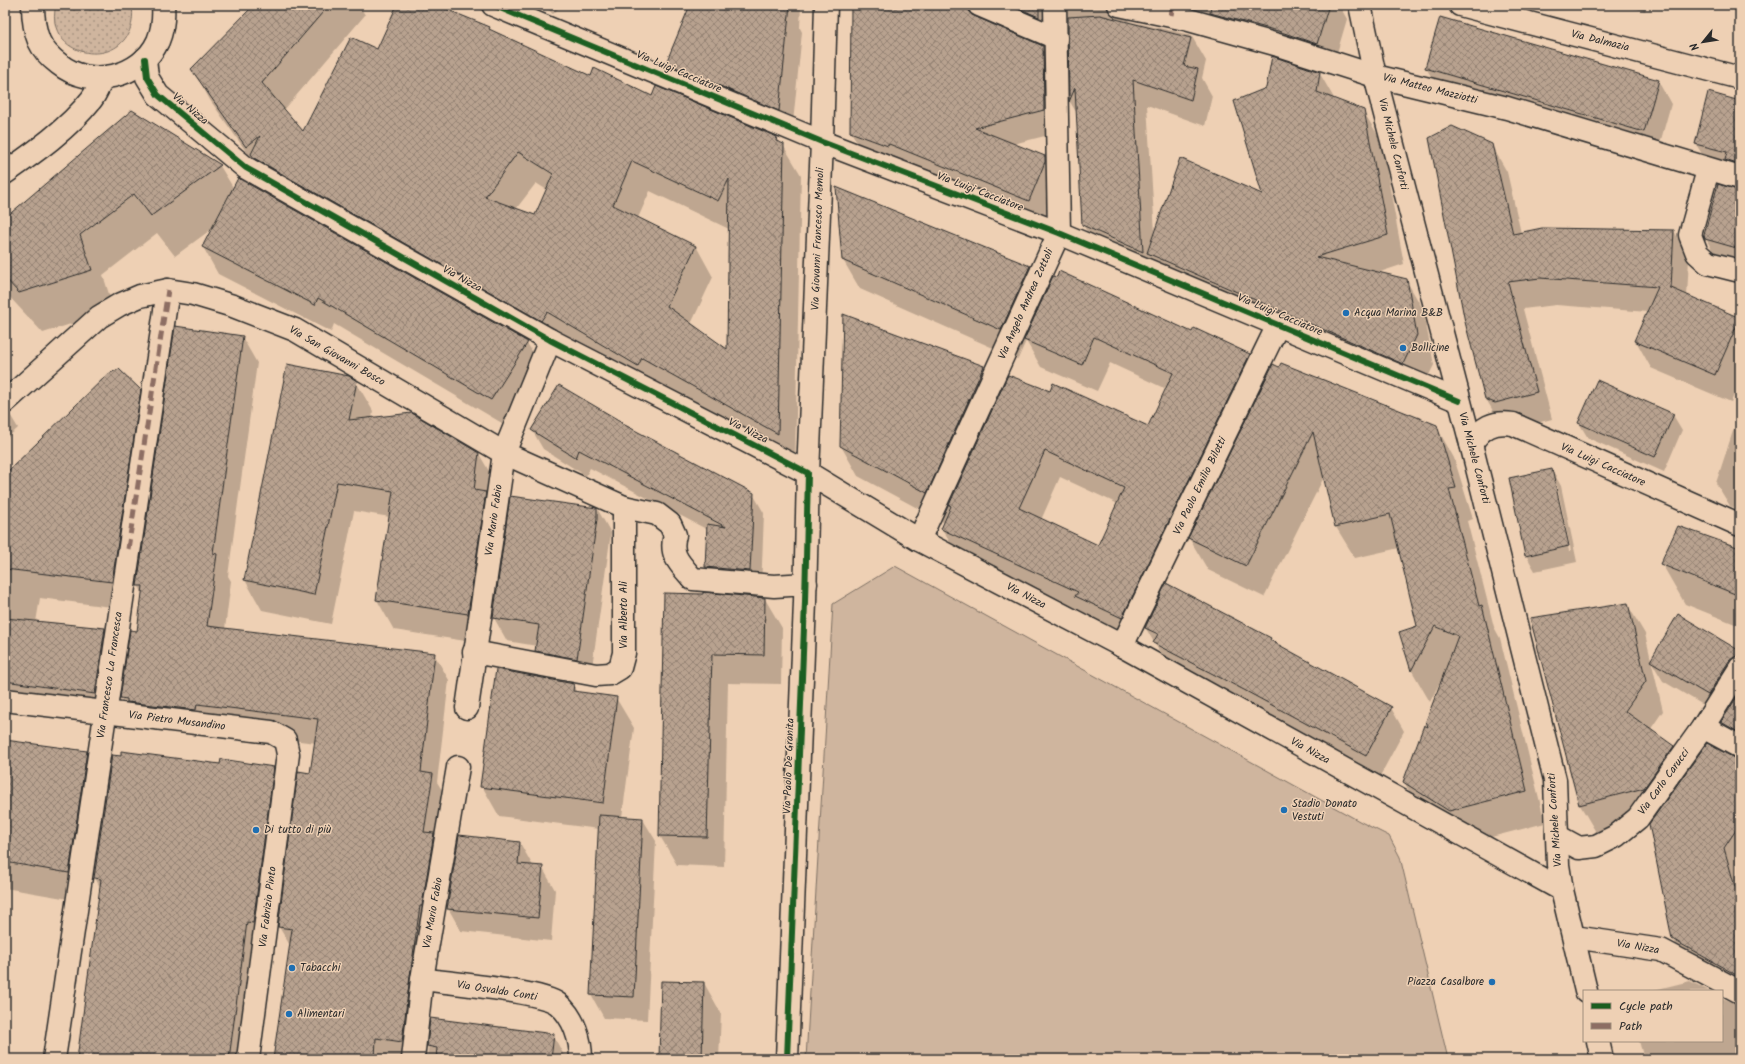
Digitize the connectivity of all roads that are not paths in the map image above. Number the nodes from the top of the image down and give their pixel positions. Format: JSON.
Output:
{"nodes":[{"id":1,"x":33,"y":5,"type":"edge"},
{"id":2,"x":163,"y":5,"type":"edge"},
{"id":3,"x":493,"y":5,"type":"edge"},
{"id":4,"x":826,"y":5,"type":"edge"},
{"id":5,"x":979,"y":5,"type":"edge"},
{"id":6,"x":1055,"y":5,"type":"edge"},
{"id":7,"x":1119,"y":5,"type":"edge"},
{"id":8,"x":1360,"y":5,"type":"edge"},
{"id":9,"x":1460,"y":5,"type":"edge"},
{"id":10,"x":1172,"y":10,"type":"edge"},
{"id":11,"x":1056,"y":38,"type":"junction"},
{"id":12,"x":145,"y":59,"type":"junction"},
{"id":13,"x":1375,"y":76,"type":"junction"},
{"id":14,"x":103,"y":78,"type":"junction"},
{"id":15,"x":1740,"y":78,"type":"edge"},
{"id":16,"x":822,"y":142,"type":"junction"},
{"id":17,"x":1708,"y":170,"type":"junction"},
{"id":18,"x":5,"y":173,"type":"edge"},
{"id":19,"x":1740,"y":178,"type":"edge"},
{"id":20,"x":1059,"y":233,"type":"junction"},
{"id":21,"x":1740,"y":271,"type":"edge"},
{"id":22,"x":168,"y":290,"type":"junction"},
{"id":23,"x":1278,"y":326,"type":"junction"},
{"id":24,"x":550,"y":340,"type":"junction"},
{"id":25,"x":1459,"y":401,"type":"junction"},
{"id":26,"x":5,"y":402,"type":"edge"},
{"id":27,"x":1471,"y":444,"type":"junction"},
{"id":28,"x":504,"y":453,"type":"junction"},
{"id":29,"x":808,"y":473,"type":"junction"},
{"id":30,"x":624,"y":507,"type":"junction"},
{"id":31,"x":1740,"y":525,"type":"edge"},
{"id":32,"x":919,"y":540,"type":"junction"},
{"id":33,"x":806,"y":584,"type":"junction"},
{"id":34,"x":1122,"y":646,"type":"junction"},
{"id":35,"x":474,"y":652,"type":"junction"},
{"id":36,"x":1740,"y":668,"type":"edge"},
{"id":37,"x":5,"y":700,"type":"edge"},
{"id":38,"x":467,"y":708,"type":"dead end"},
{"id":39,"x":105,"y":712,"type":"junction"},
{"id":40,"x":1703,"y":727,"type":"junction"},
{"id":41,"x":1740,"y":747,"type":"edge"},
{"id":42,"x":288,"y":754,"type":"joint"},
{"id":43,"x":458,"y":768,"type":"dead end"},
{"id":44,"x":1557,"y":836,"type":"junction"},
{"id":45,"x":1562,"y":890,"type":"junction"},
{"id":46,"x":1574,"y":937,"type":"junction"},
{"id":47,"x":422,"y":979,"type":"junction"},
{"id":48,"x":1586,"y":990,"type":"edge"},
{"id":49,"x":1740,"y":992,"type":"edge"},
{"id":50,"x":1598,"y":1042,"type":"edge"},
{"id":51,"x":54,"y":1059,"type":"edge"},
{"id":52,"x":248,"y":1059,"type":"edge"},
{"id":53,"x":413,"y":1059,"type":"edge"},
{"id":54,"x":581,"y":1059,"type":"edge"},
{"id":55,"x":787,"y":1059,"type":"edge"},
{"id":56,"x":1602,"y":1059,"type":"edge"}],
"edges":[{"from":1,"to":14,"type":"street"},
{"from":2,"to":12,"type":"street"},
{"from":3,"to":16,"type":"street","name":"Via Luigi Cacciatore"},
{"from":4,"to":16,"type":"street","name":"Via Giovanni Francesco Memoli"},
{"from":5,"to":11,"type":"street"},
{"from":6,"to":11,"type":"street","name":"Via Angelo Andrea Zottoli"},
{"from":7,"to":10,"type":"street","name":"Via Matteo Mazziotti"},
{"from":8,"to":13,"type":"street","name":"Via Michele Conforti"},
{"from":9,"to":15,"type":"street","name":"Via Dalmazia"},
{"from":10,"to":13,"type":"street","name":"Via Matteo Mazziotti"},
{"from":11,"to":20,"type":"street","name":"Via Angelo Andrea Zottoli"},
{"from":12,"to":14,"type":"street"},
{"from":12,"to":24,"type":"street","name":"Via Nizza"},
{"from":13,"to":17,"type":"street","name":"Via Matteo Mazziotti"},
{"from":13,"to":25,"type":"street","name":"Via Michele Conforti"},
{"from":14,"to":18,"type":"street"},
{"from":16,"to":20,"type":"street","name":"Via Luigi Cacciatore"},
{"from":16,"to":29,"type":"street","name":"Via Giovanni Francesco Memoli"},
{"from":17,"to":19,"type":"street","name":"Via Matteo Mazziotti"},
{"from":17,"to":21,"type":"street"},
{"from":20,"to":23,"type":"street","name":"Via Luigi Cacciatore"},
{"from":20,"to":32,"type":"street","name":"Via Angelo Andrea Zottoli"},
{"from":22,"to":26,"type":"street","name":"Via San Giovanni Bosco"},
{"from":22,"to":28,"type":"street","name":"Via San Giovanni Bosco"},
{"from":22,"to":39,"type":"street","name":"Via Francesco La Francesca"},
{"from":23,"to":25,"type":"street","name":"Via Luigi Cacciatore"},
{"from":23,"to":34,"type":"street","name":"Via Paolo Emilio Bilotti"},
{"from":24,"to":28,"type":"street","name":"Via Mario Fabio"},
{"from":24,"to":29,"type":"street","name":"Via Nizza"},
{"from":25,"to":27,"type":"street","name":"Via Michele Conforti"},
{"from":27,"to":31,"type":"street","name":"Via Luigi Cacciatore"},
{"from":27,"to":44,"type":"street","name":"Via Michele Conforti"},
{"from":28,"to":30,"type":"street"},
{"from":28,"to":35,"type":"street","name":"Via Mario Fabio"},
{"from":29,"to":32,"type":"street","name":"Via Nizza"},
{"from":29,"to":33,"type":"street","name":"Via Paolo De Granita"},
{"from":30,"to":33,"type":"street"},
{"from":30,"to":35,"type":"street","name":"Via Alberto Ali"},
{"from":32,"to":34,"type":"street","name":"Via Nizza"},
{"from":33,"to":55,"type":"street","name":"Via Paolo De Granita"},
{"from":34,"to":45,"type":"street","name":"Via Nizza"},
{"from":35,"to":38,"type":"street","name":"Via Mario Fabio"},
{"from":36,"to":40,"type":"street","name":"Via Carlo Carucci"},
{"from":37,"to":39,"type":"street","name":"Via Pietro Musandino"},
{"from":39,"to":42,"type":"street","name":"Via Pietro Musandino"},
{"from":39,"to":51,"type":"street","name":"Via Francesco La Francesca"},
{"from":40,"to":41,"type":"street"},
{"from":40,"to":44,"type":"street","name":"Via Carlo Carucci"},
{"from":42,"to":52,"type":"street","name":"Via Fabrizio Pinto"},
{"from":43,"to":47,"type":"street","name":"Via Mario Fabio"},
{"from":44,"to":45,"type":"street","name":"Via Michele Conforti"},
{"from":45,"to":46,"type":"street","name":"Via Michele Conforti"},
{"from":46,"to":48,"type":"street","name":"Via Michele Conforti"},
{"from":46,"to":49,"type":"street","name":"Via Nizza"},
{"from":47,"to":53,"type":"street","name":"Via Mario Fabio"},
{"from":47,"to":54,"type":"street","name":"Via Osvaldo Conti"},
{"from":50,"to":56,"type":"street"}]}
